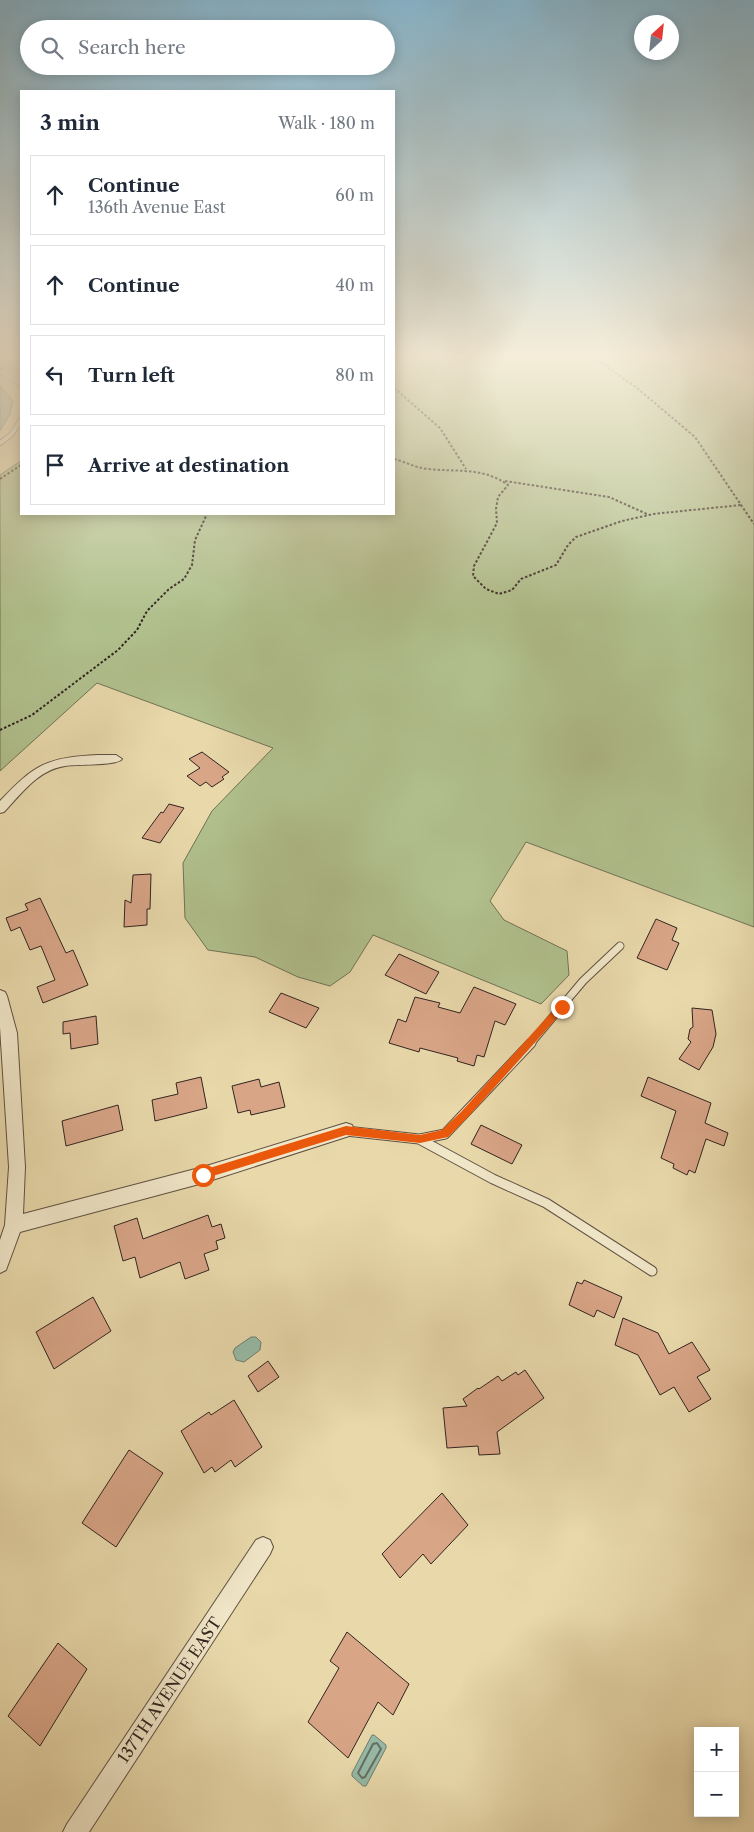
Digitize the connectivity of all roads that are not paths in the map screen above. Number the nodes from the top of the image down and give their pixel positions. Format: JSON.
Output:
{"nodes":[{"id":1,"x":116,"y":759,"type":"dead end"},
{"id":2,"x":0,"y":809,"type":"edge"},
{"id":3,"x":620,"y":946,"type":"dead end"},
{"id":4,"x":0,"y":996,"type":"edge"},
{"id":5,"x":346,"y":1130,"type":"joint"},
{"id":6,"x":420,"y":1139,"type":"junction"},
{"id":7,"x":14,"y":1226,"type":"junction"},
{"id":8,"x":0,"y":1264,"type":"edge"},
{"id":9,"x":652,"y":1271,"type":"dead end"},
{"id":10,"x":263,"y":1548,"type":"dead end"},
{"id":11,"x":75,"y":1832,"type":"edge"}],
"edges":[{"from":1,"to":2,"type":"street"},
{"from":3,"to":6,"type":"lane"},
{"from":4,"to":7,"type":"street"},
{"from":5,"to":6,"type":"lane"},
{"from":5,"to":7,"type":"street"},
{"from":6,"to":9,"type":"lane"},
{"from":7,"to":8,"type":"street"},
{"from":10,"to":11,"type":"street","name":"137TH AVENUE EAST"}]}
